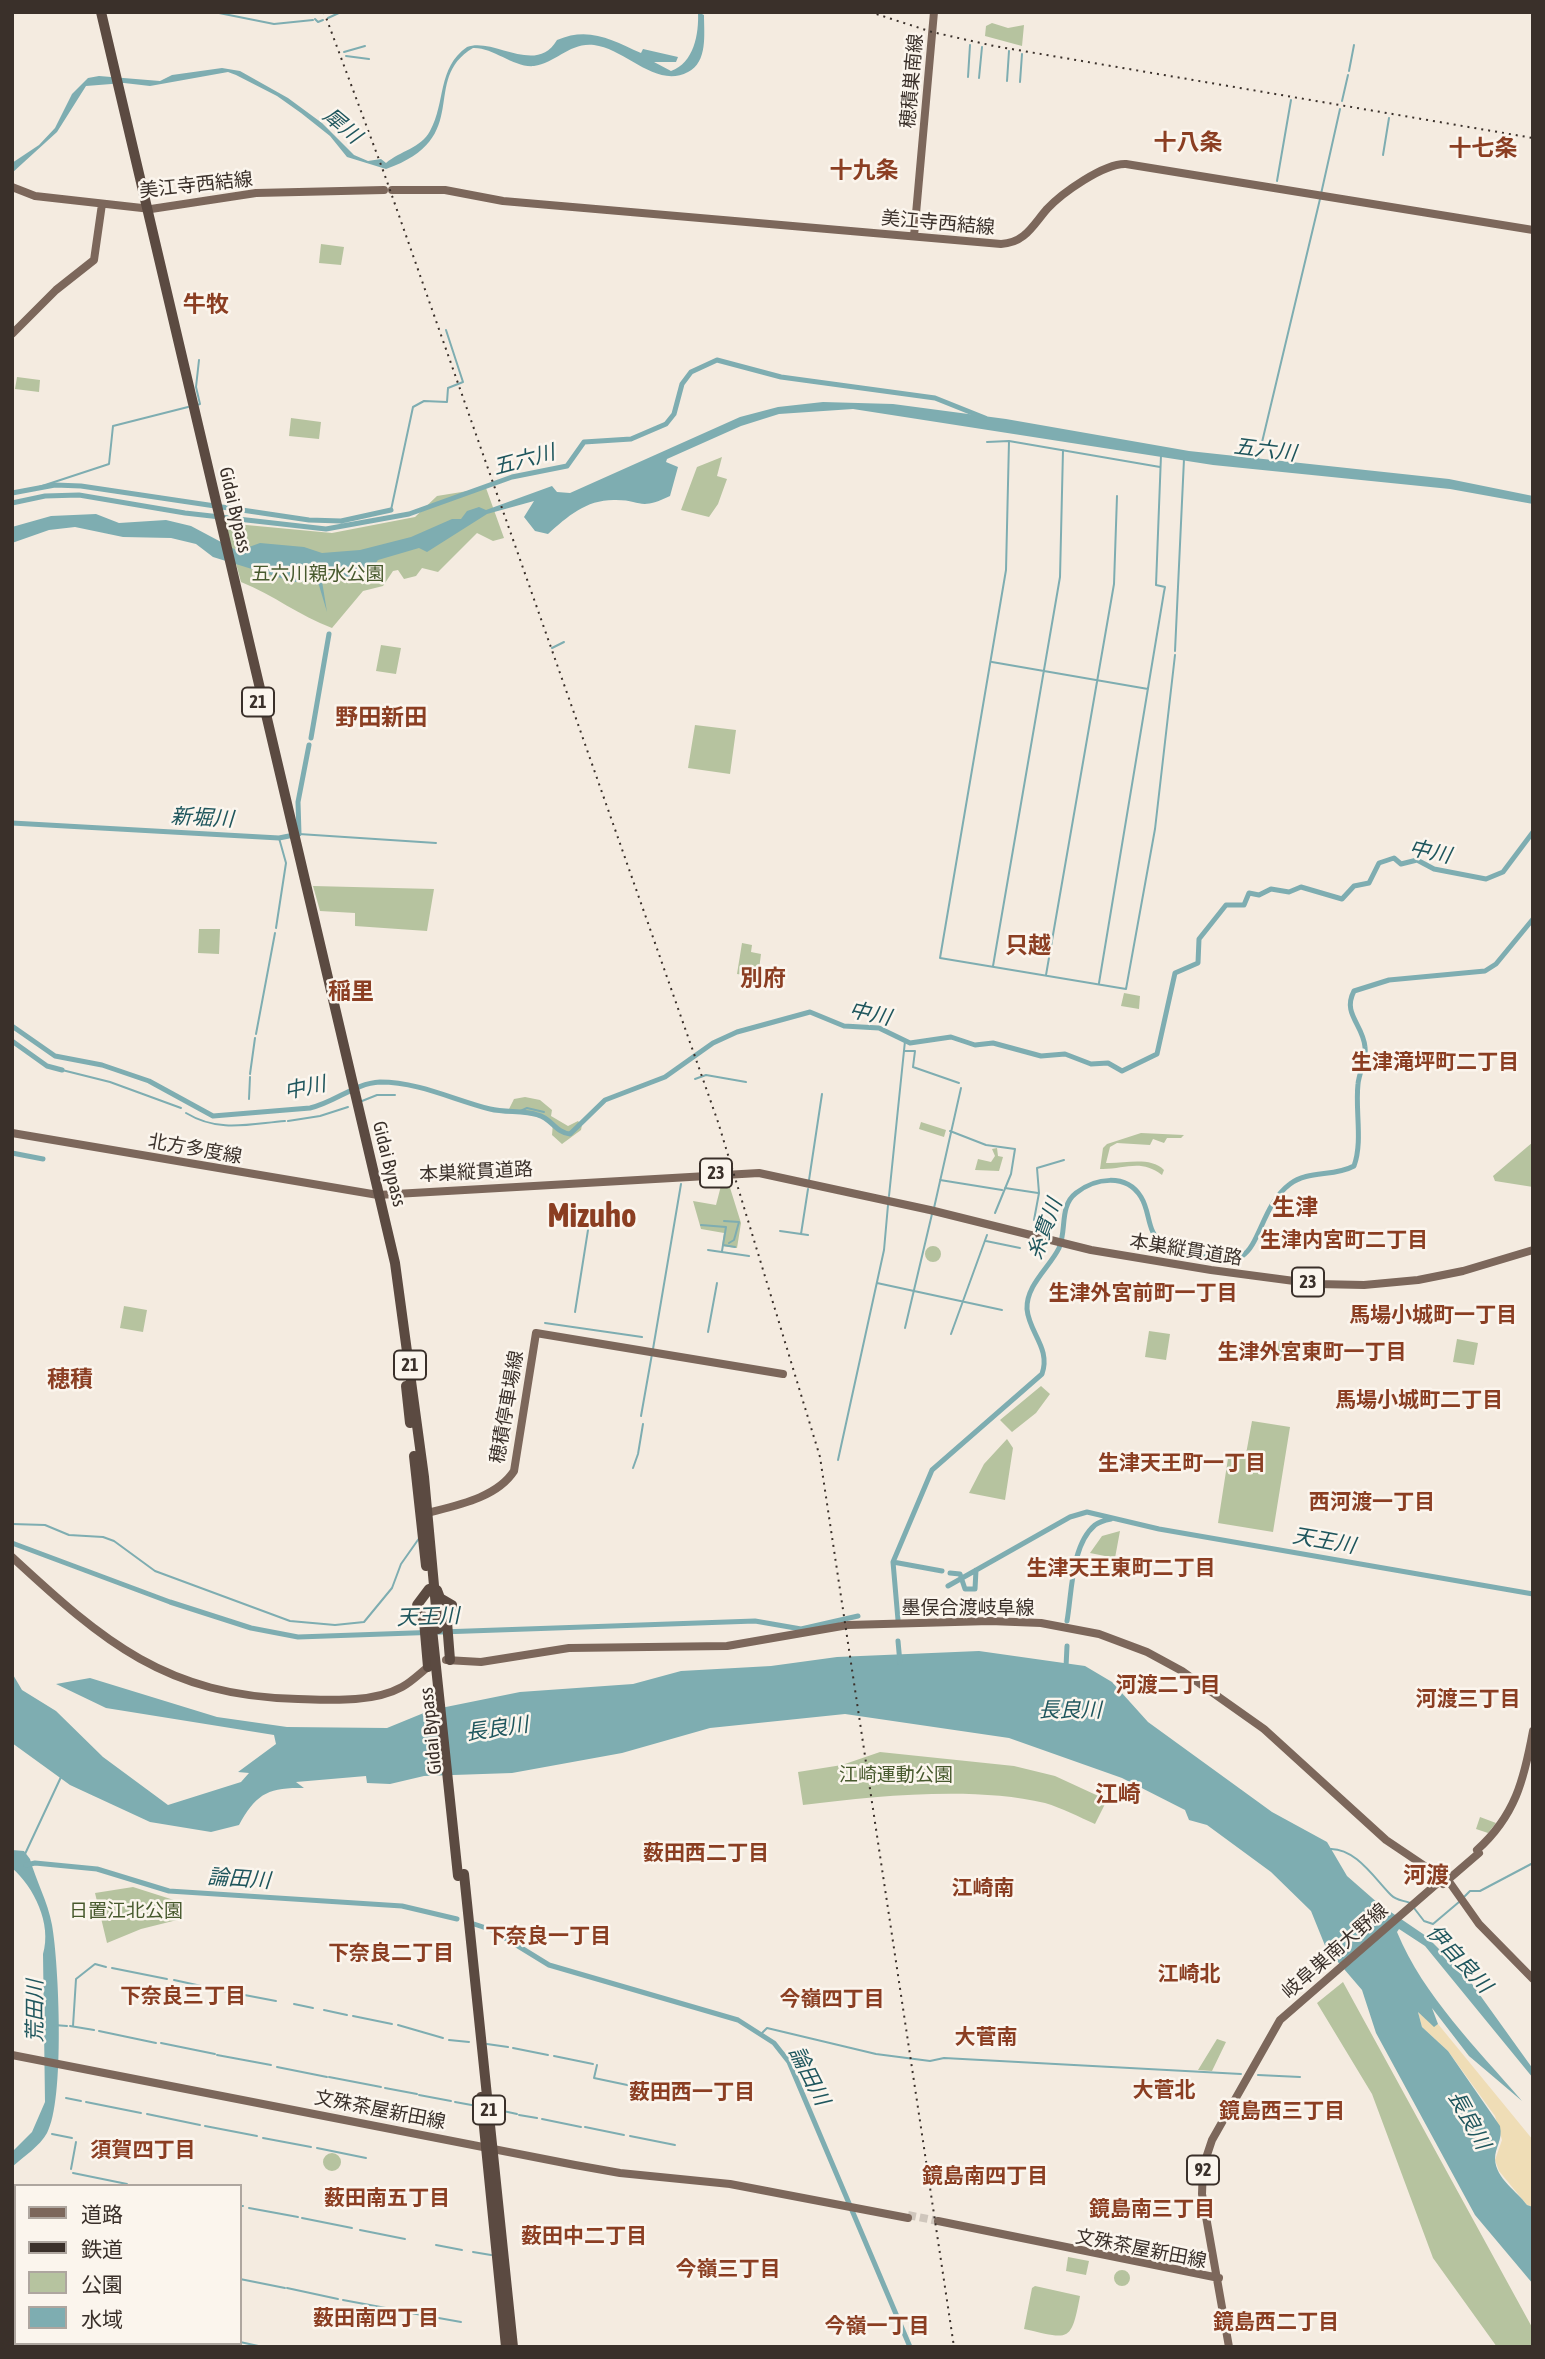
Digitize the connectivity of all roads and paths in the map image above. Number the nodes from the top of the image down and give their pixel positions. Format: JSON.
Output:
{"nodes":[{"id":1,"x":99,"y":12,"type":"edge"},
{"id":2,"x":934,"y":12,"type":"edge"},
{"id":3,"x":12,"y":187,"type":"edge"},
{"id":4,"x":102,"y":204,"type":"junction"},
{"id":5,"x":144,"y":209,"type":"junction"},
{"id":6,"x":1533,"y":230,"type":"edge"},
{"id":7,"x":915,"y":236,"type":"junction"},
{"id":8,"x":12,"y":334,"type":"edge"},
{"id":9,"x":12,"y":1133,"type":"edge"},
{"id":10,"x":376,"y":1194,"type":"junction"},
{"id":11,"x":1533,"y":1249,"type":"edge"},
{"id":12,"x":783,"y":1374,"type":"dead end"},
{"id":13,"x":425,"y":1515,"type":"junction"},
{"id":14,"x":12,"y":1557,"type":"edge"},
{"id":15,"x":433,"y":1574,"type":"junction"},
{"id":16,"x":429,"y":1589,"type":"junction"},
{"id":17,"x":420,"y":1601,"type":"junction"},
{"id":18,"x":431,"y":1615,"type":"junction"},
{"id":19,"x":436,"y":1630,"type":"junction"},
{"id":20,"x":448,"y":1660,"type":"joint"},
{"id":21,"x":430,"y":1666,"type":"joint"},
{"id":22,"x":1533,"y":1731,"type":"edge"},
{"id":23,"x":1533,"y":1757,"type":"edge"},
{"id":24,"x":1478,"y":1852,"type":"junction"},
{"id":25,"x":1533,"y":1979,"type":"edge"},
{"id":26,"x":14,"y":2053,"type":"edge"},
{"id":27,"x":489,"y":2146,"type":"junction"},
{"id":28,"x":908,"y":2216,"type":"tunnel mouth"},
{"id":29,"x":938,"y":2222,"type":"tunnel mouth"},
{"id":30,"x":1217,"y":2278,"type":"junction"},
{"id":31,"x":506,"y":2347,"type":"edge"},
{"id":32,"x":513,"y":2347,"type":"edge"},
{"id":33,"x":1231,"y":2347,"type":"edge"}],
"edges":[{"from":1,"to":5,"type":"highway","name":"Gidai Bypass","number":"21"},
{"from":2,"to":7,"type":"main road","name":"穂積巣南線"},
{"from":3,"to":4,"type":"main road","name":"美江寺西結線"},
{"from":4,"to":5,"type":"main road","name":"美江寺西結線"},
{"from":4,"to":8,"type":"main road"},
{"from":5,"to":7,"type":"main road","name":"美江寺西結線"},
{"from":5,"to":10,"type":"highway","name":"Gidai Bypass","number":"21"},
{"from":6,"to":7,"type":"main road","name":"美江寺西結線"},
{"from":9,"to":10,"type":"main road","name":"北方多度線","number":"23"},
{"from":10,"to":11,"type":"main road","name":"本巣縦貫道路","number":"23"},
{"from":10,"to":13,"type":"highway","name":"Gidai Bypass","number":"21"},
{"from":12,"to":13,"type":"main road","name":"穂積停車場線"},
{"from":13,"to":15,"type":"highway","name":"Gidai Bypass","number":"21"},
{"from":13,"to":16,"type":"highway","name":"Gidai Bypass","number":"21"},
{"from":14,"to":21,"type":"main road"},
{"from":15,"to":19,"type":"highway","name":"Gidai Bypass","number":"21"},
{"from":15,"to":19,"type":"highway"},
{"from":16,"to":17,"type":"highway"},
{"from":16,"to":18,"type":"highway","name":"Gidai Bypass","number":"21"},
{"from":17,"to":18,"type":"highway"},
{"from":17,"to":19,"type":"highway"},
{"from":18,"to":19,"type":"highway","name":"Gidai Bypass","number":"21"},
{"from":19,"to":20,"type":"highway"},
{"from":19,"to":21,"type":"highway"},
{"from":19,"to":27,"type":"highway","name":"Gidai Bypass","number":"21","bridge":true},
{"from":20,"to":25,"type":"main road","name":"墨俣合渡岐阜線"},
{"from":22,"to":24,"type":"main road","name":"岐阜巣南大野線","number":"92"},
{"from":23,"to":24,"type":"main road","name":"岐阜巣南大野線","number":"92"},
{"from":24,"to":30,"type":"main road","name":"岐阜巣南大野線","number":"92","bridge":true},
{"from":26,"to":27,"type":"main road","name":"文殊茶屋新田線"},
{"from":27,"to":28,"type":"main road","name":"文殊茶屋新田線"},
{"from":27,"to":31,"type":"highway","name":"Gidai Bypass","number":"21"},
{"from":27,"to":32,"type":"highway","name":"Gidai Bypass","number":"21"},
{"from":29,"to":30,"type":"main road","name":"文殊茶屋新田線"},
{"from":30,"to":33,"type":"main road","name":"岐阜巣南大野線","number":"92"}]}
